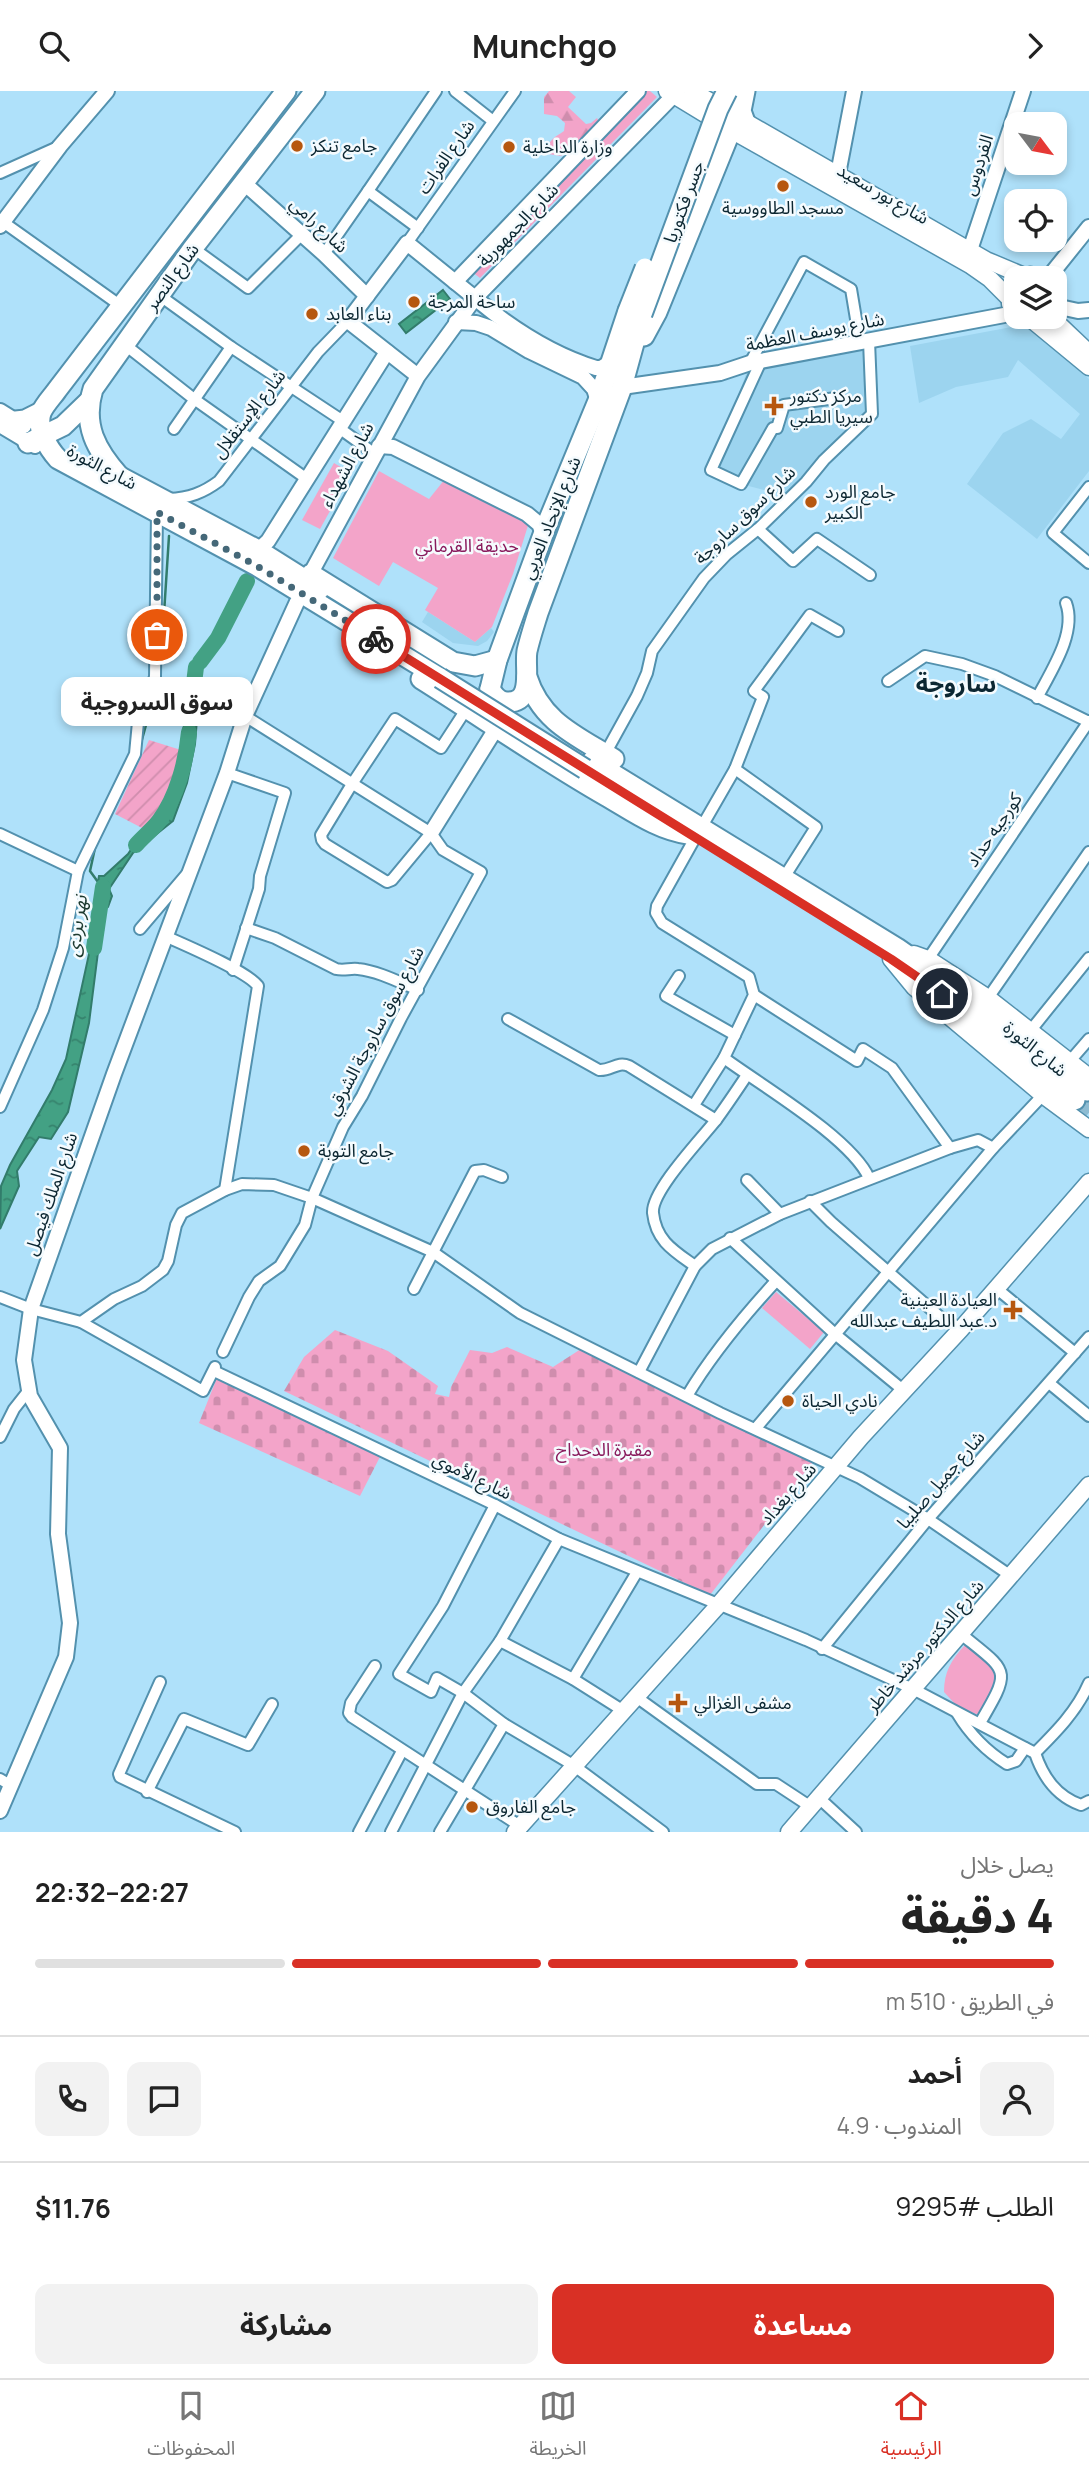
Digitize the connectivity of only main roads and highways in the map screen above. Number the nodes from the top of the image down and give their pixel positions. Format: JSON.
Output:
{"nodes":[{"id":1,"x":107,"y":91,"type":"edge"},
{"id":2,"x":286,"y":91,"type":"edge"},
{"id":3,"x":315,"y":91,"type":"edge"},
{"id":4,"x":638,"y":91,"type":"edge"},
{"id":5,"x":692,"y":91,"type":"edge"},
{"id":6,"x":713,"y":91,"type":"edge"},
{"id":7,"x":727,"y":91,"type":"edge"},
{"id":8,"x":745,"y":91,"type":"edge"},
{"id":9,"x":854,"y":91,"type":"edge"},
{"id":10,"x":1023,"y":91,"type":"edge"},
{"id":11,"x":673,"y":93,"type":"edge"},
{"id":12,"x":738,"y":126,"type":"junction"},
{"id":13,"x":838,"y":174,"type":"junction"},
{"id":14,"x":554,"y":179,"type":"junction"},
{"id":15,"x":244,"y":183,"type":"junction"},
{"id":16,"x":573,"y":196,"type":"junction"},
{"id":17,"x":529,"y":204,"type":"junction"},
{"id":18,"x":547,"y":222,"type":"junction"},
{"id":19,"x":1,"y":224,"type":"edge"},
{"id":20,"x":1089,"y":227,"type":"edge"},
{"id":21,"x":970,"y":250,"type":"junction"},
{"id":22,"x":1058,"y":266,"type":"edge"},
{"id":23,"x":1004,"y":269,"type":"edge"},
{"id":24,"x":455,"y":282,"type":"junction"},
{"id":25,"x":1004,"y":293,"type":"edge"},
{"id":26,"x":367,"y":296,"type":"junction"},
{"id":27,"x":475,"y":298,"type":"junction"},
{"id":28,"x":124,"y":302,"type":"junction"},
{"id":29,"x":153,"y":304,"type":"junction"},
{"id":30,"x":1067,"y":309,"type":"edge"},
{"id":31,"x":1089,"y":310,"type":"edge"},
{"id":32,"x":635,"y":313,"type":"junction"},
{"id":33,"x":1004,"y":316,"type":"edge"},
{"id":34,"x":456,"y":322,"type":"junction"},
{"id":35,"x":1043,"y":329,"type":"edge"},
{"id":36,"x":1064,"y":329,"type":"edge"},
{"id":37,"x":387,"y":352,"type":"junction"},
{"id":38,"x":1089,"y":353,"type":"edge"},
{"id":39,"x":1089,"y":367,"type":"edge"},
{"id":40,"x":620,"y":372,"type":"junction"},
{"id":41,"x":418,"y":376,"type":"junction"},
{"id":42,"x":90,"y":400,"type":"junction"},
{"id":43,"x":598,"y":401,"type":"junction"},
{"id":44,"x":41,"y":412,"type":"junction"},
{"id":45,"x":5,"y":419,"type":"edge"},
{"id":46,"x":391,"y":425,"type":"junction"},
{"id":47,"x":62,"y":426,"type":"junction"},
{"id":48,"x":36,"y":440,"type":"junction"},
{"id":49,"x":377,"y":450,"type":"junction"},
{"id":50,"x":120,"y":477,"type":"junction"},
{"id":51,"x":462,"y":477,"type":"junction"},
{"id":52,"x":159,"y":505,"type":"junction"},
{"id":53,"x":552,"y":510,"type":"junction"},
{"id":54,"x":543,"y":534,"type":"junction"},
{"id":55,"x":261,"y":557,"type":"junction"},
{"id":56,"x":311,"y":573,"type":"junction"},
{"id":57,"x":297,"y":602,"type":"junction"},
{"id":58,"x":497,"y":660,"type":"junction"},
{"id":59,"x":446,"y":675,"type":"junction"},
{"id":60,"x":527,"y":677,"type":"junction"},
{"id":61,"x":490,"y":689,"type":"junction"},
{"id":62,"x":552,"y":719,"type":"junction"},
{"id":63,"x":497,"y":727,"type":"junction"},
{"id":64,"x":534,"y":752,"type":"junction"},
{"id":65,"x":588,"y":760,"type":"junction"},
{"id":66,"x":431,"y":833,"type":"road end"},
{"id":67,"x":695,"y":833,"type":"junction"},
{"id":68,"x":894,"y":954,"type":"junction"},
{"id":69,"x":1082,"y":1099,"type":"edge"},
{"id":70,"x":1089,"y":1129,"type":"edge"},
{"id":71,"x":1089,"y":1182,"type":"edge"},
{"id":72,"x":1089,"y":1485,"type":"edge"},
{"id":73,"x":5,"y":1782,"type":"edge"},
{"id":74,"x":0,"y":1811,"type":"edge"},
{"id":75,"x":518,"y":1829,"type":"edge"},
{"id":76,"x":789,"y":1832,"type":"edge"}],
"edges":[{"from":1,"to":19,"type":"main road"},
{"from":2,"to":28,"type":"highway","name":"شارع النصر"},
{"from":3,"to":15,"type":"highway","name":"شارع النصر"},
{"from":4,"to":14,"type":"main road","name":"شارع الجمهورية"},
{"from":5,"to":12,"type":"main road"},
{"from":6,"to":32,"type":"highway","name":"جسر فكتوريا","bridge":true},
{"from":7,"to":32,"type":"highway","name":"جسر فكتوريا","bridge":true},
{"from":8,"to":12,"type":"highway"},
{"from":9,"to":13,"type":"main road"},
{"from":10,"to":21,"type":"main road","name":"الفردوس"},
{"from":11,"to":12,"type":"main road"},
{"from":11,"to":16,"type":"main road","name":"شارع الجمهورية"},
{"from":12,"to":13,"type":"main road","name":"شارع بور سعيد"},
{"from":12,"to":25,"type":"main road","name":"شارع بور سعيد"},
{"from":12,"to":40,"type":"highway"},
{"from":13,"to":21,"type":"main road","name":"شارع بور سعيد"},
{"from":14,"to":16,"type":"main road"},
{"from":14,"to":17,"type":"main road","name":"شارع الجمهورية"},
{"from":15,"to":26,"type":"main road","name":"شارع رامي"},
{"from":15,"to":29,"type":"highway","name":"شارع النصر"},
{"from":16,"to":18,"type":"main road","name":"شارع الجمهورية"},
{"from":17,"to":18,"type":"main road"},
{"from":17,"to":24,"type":"main road","name":"شارع الجمهورية"},
{"from":18,"to":27,"type":"main road","name":"شارع الجمهورية"},
{"from":20,"to":22,"type":"main road"},
{"from":21,"to":23,"type":"main road","name":"شارع بور سعيد"},
{"from":24,"to":26,"type":"main road"},
{"from":24,"to":27,"type":"main road"},
{"from":26,"to":37,"type":"main road"},
{"from":27,"to":34,"type":"main road"},
{"from":27,"to":40,"type":"main road","name":"شارع يوسف العظمة"},
{"from":28,"to":29,"type":"highway"},
{"from":28,"to":44,"type":"highway","name":"شارع النصر"},
{"from":29,"to":42,"type":"highway","name":"شارع النصر"},
{"from":30,"to":31,"type":"main road"},
{"from":32,"to":40,"type":"highway","name":"شارع الإتحاد العربي"},
{"from":33,"to":40,"type":"main road","name":"شارع يوسف العظمة"},
{"from":34,"to":41,"type":"main road"},
{"from":34,"to":43,"type":"main road"},
{"from":35,"to":39,"type":"main road","name":"شارع بور سعيد"},
{"from":36,"to":38,"type":"main road"},
{"from":37,"to":41,"type":"main road"},
{"from":37,"to":55,"type":"main road"},
{"from":40,"to":43,"type":"highway","name":"شارع الإتحاد العربي"},
{"from":40,"to":60,"type":"highway","name":"شارع الإتحاد العربي"},
{"from":41,"to":46,"type":"main road","name":"شارع الشهداء"},
{"from":42,"to":47,"type":"highway"},
{"from":42,"to":50,"type":"highway"},
{"from":43,"to":53,"type":"highway","name":"شارع الإتحاد العربي"},
{"from":44,"to":45,"type":"highway"},
{"from":44,"to":47,"type":"highway"},
{"from":44,"to":48,"type":"highway"},
{"from":45,"to":48,"type":"main road"},
{"from":46,"to":49,"type":"main road","name":"شارع الشهداء"},
{"from":46,"to":51,"type":"main road"},
{"from":47,"to":48,"type":"highway"},
{"from":48,"to":50,"type":"highway","name":"شارع الثورة"},
{"from":48,"to":52,"type":"highway","name":"شارع الثورة"},
{"from":49,"to":51,"type":"main road"},
{"from":49,"to":56,"type":"main road","name":"شارع الشهداء"},
{"from":50,"to":52,"type":"highway","name":"شارع الثورة"},
{"from":51,"to":53,"type":"main road"},
{"from":51,"to":54,"type":"main road"},
{"from":52,"to":55,"type":"highway","name":"شارع الثورة"},
{"from":53,"to":54,"type":"highway","name":"شارع الإتحاد العربي"},
{"from":54,"to":58,"type":"highway","name":"شارع الإتحاد العربي"},
{"from":55,"to":56,"type":"highway"},
{"from":55,"to":57,"type":"highway"},
{"from":55,"to":59,"type":"highway","name":"شارع الثورة"},
{"from":56,"to":59,"type":"highway"},
{"from":57,"to":59,"type":"highway"},
{"from":57,"to":73,"type":"main road","name":"شارع الملك فيصل"},
{"from":58,"to":59,"type":"highway"},
{"from":58,"to":61,"type":"highway","name":"شارع الإتحاد العربي"},
{"from":59,"to":63,"type":"highway"},
{"from":59,"to":65,"type":"highway","bridge":true},
{"from":60,"to":61,"type":"highway"},
{"from":60,"to":62,"type":"highway"},
{"from":61,"to":63,"type":"highway","name":"شارع الإتحاد العربي"},
{"from":62,"to":64,"type":"highway"},
{"from":62,"to":65,"type":"highway"},
{"from":63,"to":64,"type":"highway"},
{"from":63,"to":66,"type":"main road"},
{"from":64,"to":65,"type":"highway"},
{"from":65,"to":67,"type":"highway","name":"شارع الثورة"},
{"from":67,"to":68,"type":"highway","name":"شارع الثورة"},
{"from":67,"to":68,"type":"highway","name":"شارع الثورة"},
{"from":68,"to":69,"type":"highway","name":"شارع الثورة"},
{"from":68,"to":69,"type":"main road"},
{"from":68,"to":69,"type":"main road"},
{"from":69,"to":70,"type":"main road"},
{"from":71,"to":75,"type":"main road","name":"شارع بغداد"},
{"from":72,"to":76,"type":"main road","name":"شارع الدكتور مرشد خاطر"},
{"from":73,"to":74,"type":"main road","name":"شارع الملك فيصل"}]}
